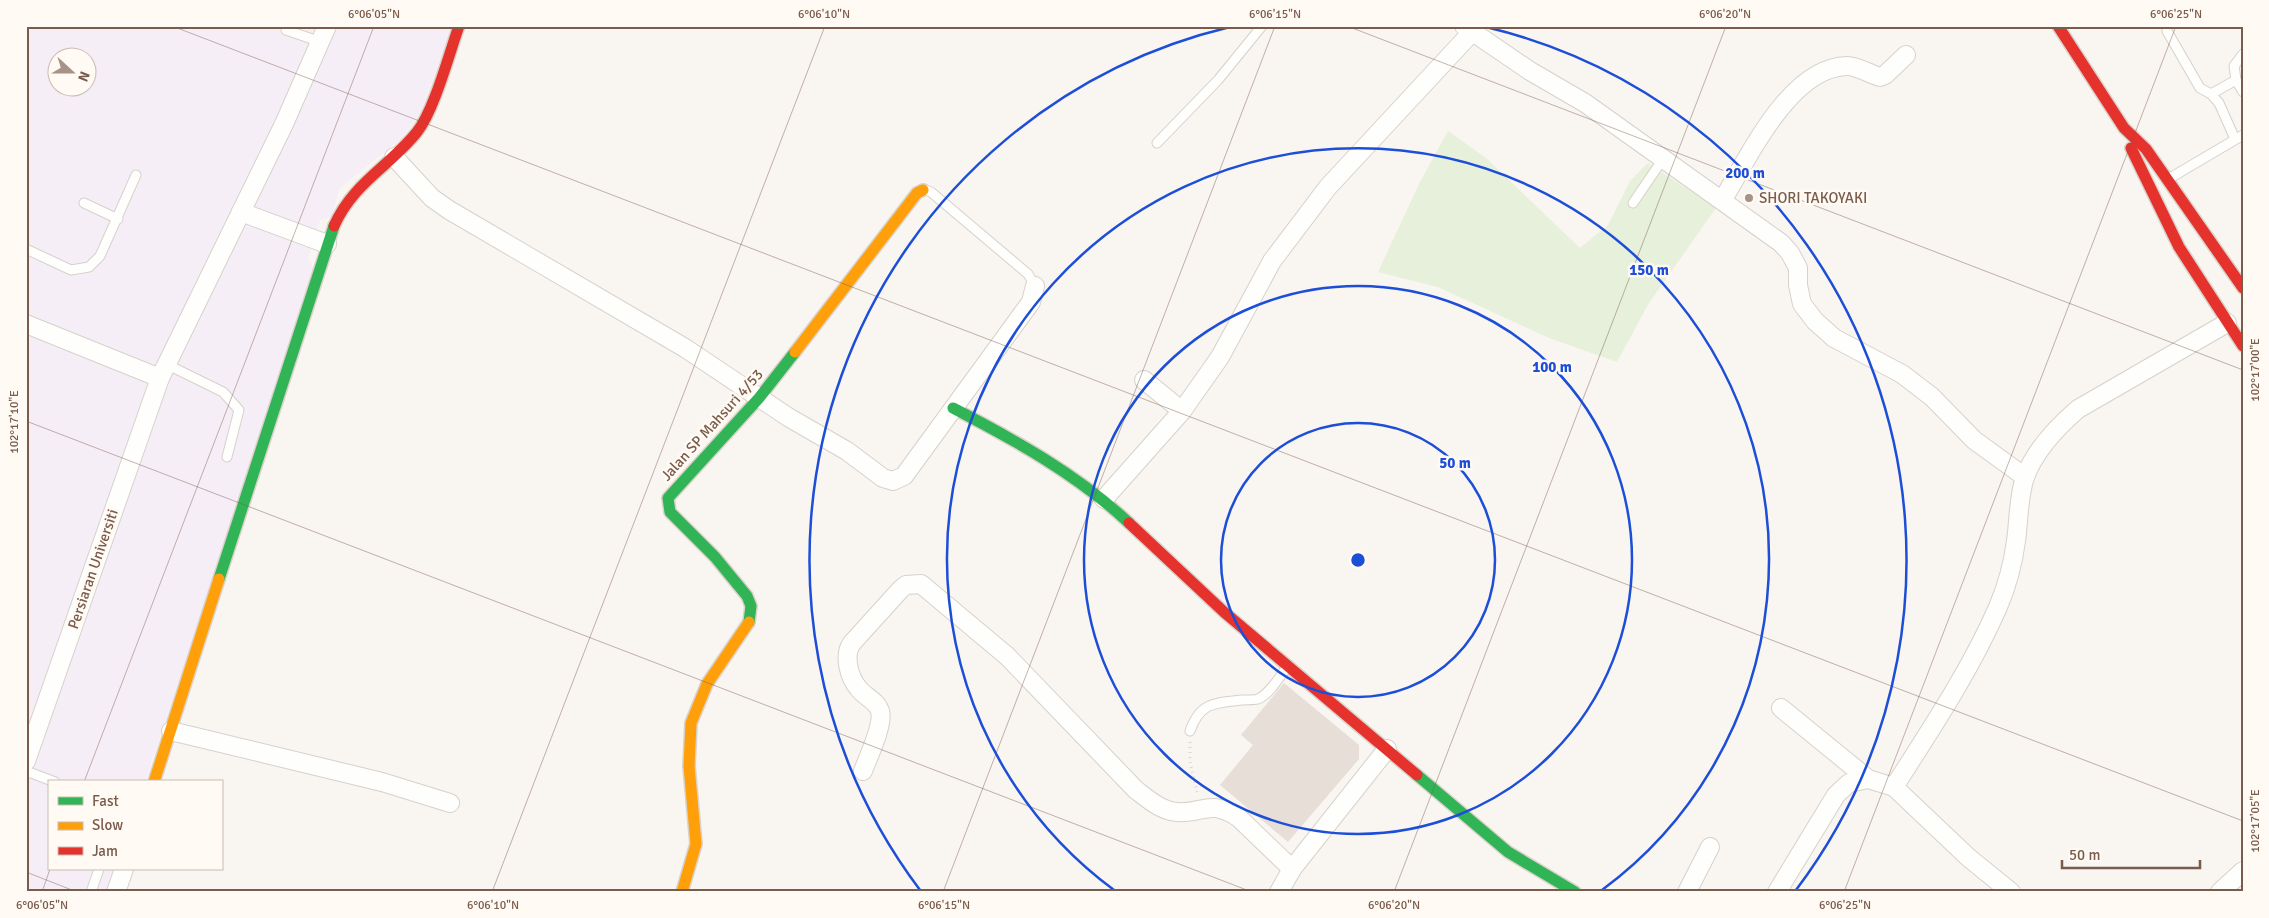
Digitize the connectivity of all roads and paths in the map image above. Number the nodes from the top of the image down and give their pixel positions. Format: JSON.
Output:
{"nodes":[{"id":1,"x":459,"y":26,"type":"edge"},
{"id":2,"x":1262,"y":26,"type":"edge"},
{"id":3,"x":2058,"y":26,"type":"edge"},
{"id":4,"x":1469,"y":29,"type":"edge"},
{"id":5,"x":286,"y":30,"type":"dead end"},
{"id":6,"x":2167,"y":31,"type":"dead end"},
{"id":7,"x":324,"y":34,"type":"edge"},
{"id":8,"x":1906,"y":54,"type":"dead end"},
{"id":9,"x":2243,"y":54,"type":"edge"},
{"id":10,"x":2236,"y":80,"type":"junction"},
{"id":11,"x":2243,"y":92,"type":"edge"},
{"id":12,"x":2211,"y":94,"type":"junction"},
{"id":13,"x":2124,"y":128,"type":"junction"},
{"id":14,"x":2239,"y":137,"type":"edge"},
{"id":15,"x":1157,"y":143,"type":"dead end"},
{"id":16,"x":394,"y":157,"type":"junction"},
{"id":17,"x":1663,"y":159,"type":"junction"},
{"id":18,"x":136,"y":176,"type":"dead end"},
{"id":19,"x":2167,"y":180,"type":"junction"},
{"id":20,"x":923,"y":190,"type":"joint"},
{"id":21,"x":2152,"y":194,"type":"junction"},
{"id":22,"x":1723,"y":200,"type":"junction"},
{"id":23,"x":84,"y":202,"type":"dead end"},
{"id":24,"x":1633,"y":202,"type":"dead end"},
{"id":25,"x":241,"y":212,"type":"junction"},
{"id":26,"x":118,"y":219,"type":"junction"},
{"id":27,"x":2189,"y":238,"type":"dead end"},
{"id":28,"x":327,"y":244,"type":"junction"},
{"id":29,"x":26,"y":249,"type":"edge"},
{"id":30,"x":1035,"y":286,"type":"joint"},
{"id":31,"x":2243,"y":288,"type":"edge"},
{"id":32,"x":2228,"y":323,"type":"junction"},
{"id":33,"x":26,"y":324,"type":"edge"},
{"id":34,"x":2243,"y":346,"type":"edge"},
{"id":35,"x":163,"y":371,"type":"junction"},
{"id":36,"x":1144,"y":380,"type":"dead end"},
{"id":37,"x":759,"y":398,"type":"junction"},
{"id":38,"x":953,"y":408,"type":"junction"},
{"id":39,"x":1182,"y":411,"type":"junction"},
{"id":40,"x":227,"y":457,"type":"dead end"},
{"id":41,"x":2025,"y":477,"type":"junction"},
{"id":42,"x":1104,"y":499,"type":"junction"},
{"id":43,"x":1289,"y":665,"type":"junction"},
{"id":44,"x":1781,"y":708,"type":"dead end"},
{"id":45,"x":171,"y":731,"type":"junction"},
{"id":46,"x":1190,"y":731,"type":"joint"},
{"id":47,"x":1387,"y":749,"type":"junction"},
{"id":48,"x":26,"y":761,"type":"edge"},
{"id":49,"x":863,"y":771,"type":"dead end"},
{"id":50,"x":26,"y":772,"type":"edge"},
{"id":51,"x":1868,"y":779,"type":"junction"},
{"id":52,"x":49,"y":780,"type":"edge"},
{"id":53,"x":155,"y":780,"type":"edge"},
{"id":54,"x":1894,"y":788,"type":"junction"},
{"id":55,"x":450,"y":803,"type":"dead end"},
{"id":56,"x":1202,"y":807,"type":"junction"},
{"id":57,"x":1710,"y":847,"type":"dead end"},
{"id":58,"x":1292,"y":869,"type":"junction"},
{"id":59,"x":99,"y":870,"type":"edge"},
{"id":60,"x":124,"y":870,"type":"edge"},
{"id":61,"x":2243,"y":871,"type":"edge"},
{"id":62,"x":91,"y":892,"type":"edge"},
{"id":63,"x":116,"y":892,"type":"edge"},
{"id":64,"x":682,"y":892,"type":"edge"},
{"id":65,"x":1279,"y":892,"type":"edge"},
{"id":66,"x":1575,"y":892,"type":"edge"},
{"id":67,"x":1687,"y":892,"type":"edge"},
{"id":68,"x":1777,"y":892,"type":"edge"},
{"id":69,"x":2011,"y":892,"type":"edge"},
{"id":70,"x":2220,"y":892,"type":"edge"}],
"edges":[{"from":1,"to":16,"type":"street"},
{"from":2,"to":15,"type":"lane"},
{"from":3,"to":13,"type":"street"},
{"from":4,"to":17,"type":"street"},
{"from":4,"to":39,"type":"street"},
{"from":5,"to":7,"type":"lane"},
{"from":6,"to":12,"type":"lane"},
{"from":7,"to":25,"type":"street","name":"Persiaran Universiti"},
{"from":8,"to":22,"type":"street"},
{"from":9,"to":10,"type":"lane"},
{"from":10,"to":11,"type":"lane"},
{"from":10,"to":12,"type":"lane"},
{"from":12,"to":14,"type":"lane"},
{"from":13,"to":19,"type":"street"},
{"from":13,"to":21,"type":"street"},
{"from":14,"to":19,"type":"lane"},
{"from":16,"to":28,"type":"street"},
{"from":16,"to":37,"type":"street"},
{"from":17,"to":22,"type":"street"},
{"from":17,"to":24,"type":"lane"},
{"from":18,"to":26,"type":"lane"},
{"from":19,"to":31,"type":"street"},
{"from":20,"to":30,"type":"lane"},
{"from":20,"to":37,"type":"street","name":"Jalan SP Mahsuri 4/53"},
{"from":21,"to":27,"type":"street"},
{"from":21,"to":32,"type":"street"},
{"from":22,"to":41,"type":"street"},
{"from":23,"to":26,"type":"lane"},
{"from":25,"to":28,"type":"street"},
{"from":25,"to":35,"type":"street","name":"Persiaran Universiti"},
{"from":26,"to":29,"type":"lane"},
{"from":28,"to":45,"type":"street"},
{"from":30,"to":38,"type":"street"},
{"from":32,"to":34,"type":"street"},
{"from":32,"to":41,"type":"street"},
{"from":33,"to":35,"type":"street"},
{"from":35,"to":40,"type":"lane"},
{"from":35,"to":48,"type":"street","name":"Persiaran Universiti"},
{"from":36,"to":39,"type":"street"},
{"from":37,"to":38,"type":"street"},
{"from":37,"to":64,"type":"street","name":"Jalan SP Mahsuri 4/53"},
{"from":38,"to":42,"type":"street"},
{"from":39,"to":42,"type":"street"},
{"from":41,"to":54,"type":"street"},
{"from":42,"to":43,"type":"street"},
{"from":43,"to":46,"type":"lane"},
{"from":43,"to":47,"type":"street"},
{"from":44,"to":51,"type":"street"},
{"from":45,"to":53,"type":"street"},
{"from":45,"to":55,"type":"street"},
{"from":46,"to":56,"type":"path"},
{"from":47,"to":58,"type":"street"},
{"from":47,"to":66,"type":"street"},
{"from":49,"to":56,"type":"street"},
{"from":50,"to":52,"type":"lane"},
{"from":51,"to":54,"type":"street"},
{"from":51,"to":68,"type":"street"},
{"from":54,"to":69,"type":"street"},
{"from":56,"to":58,"type":"street"},
{"from":57,"to":67,"type":"street"},
{"from":58,"to":65,"type":"street"},
{"from":59,"to":62,"type":"lane"},
{"from":60,"to":63,"type":"street"},
{"from":61,"to":70,"type":"street"}]}
